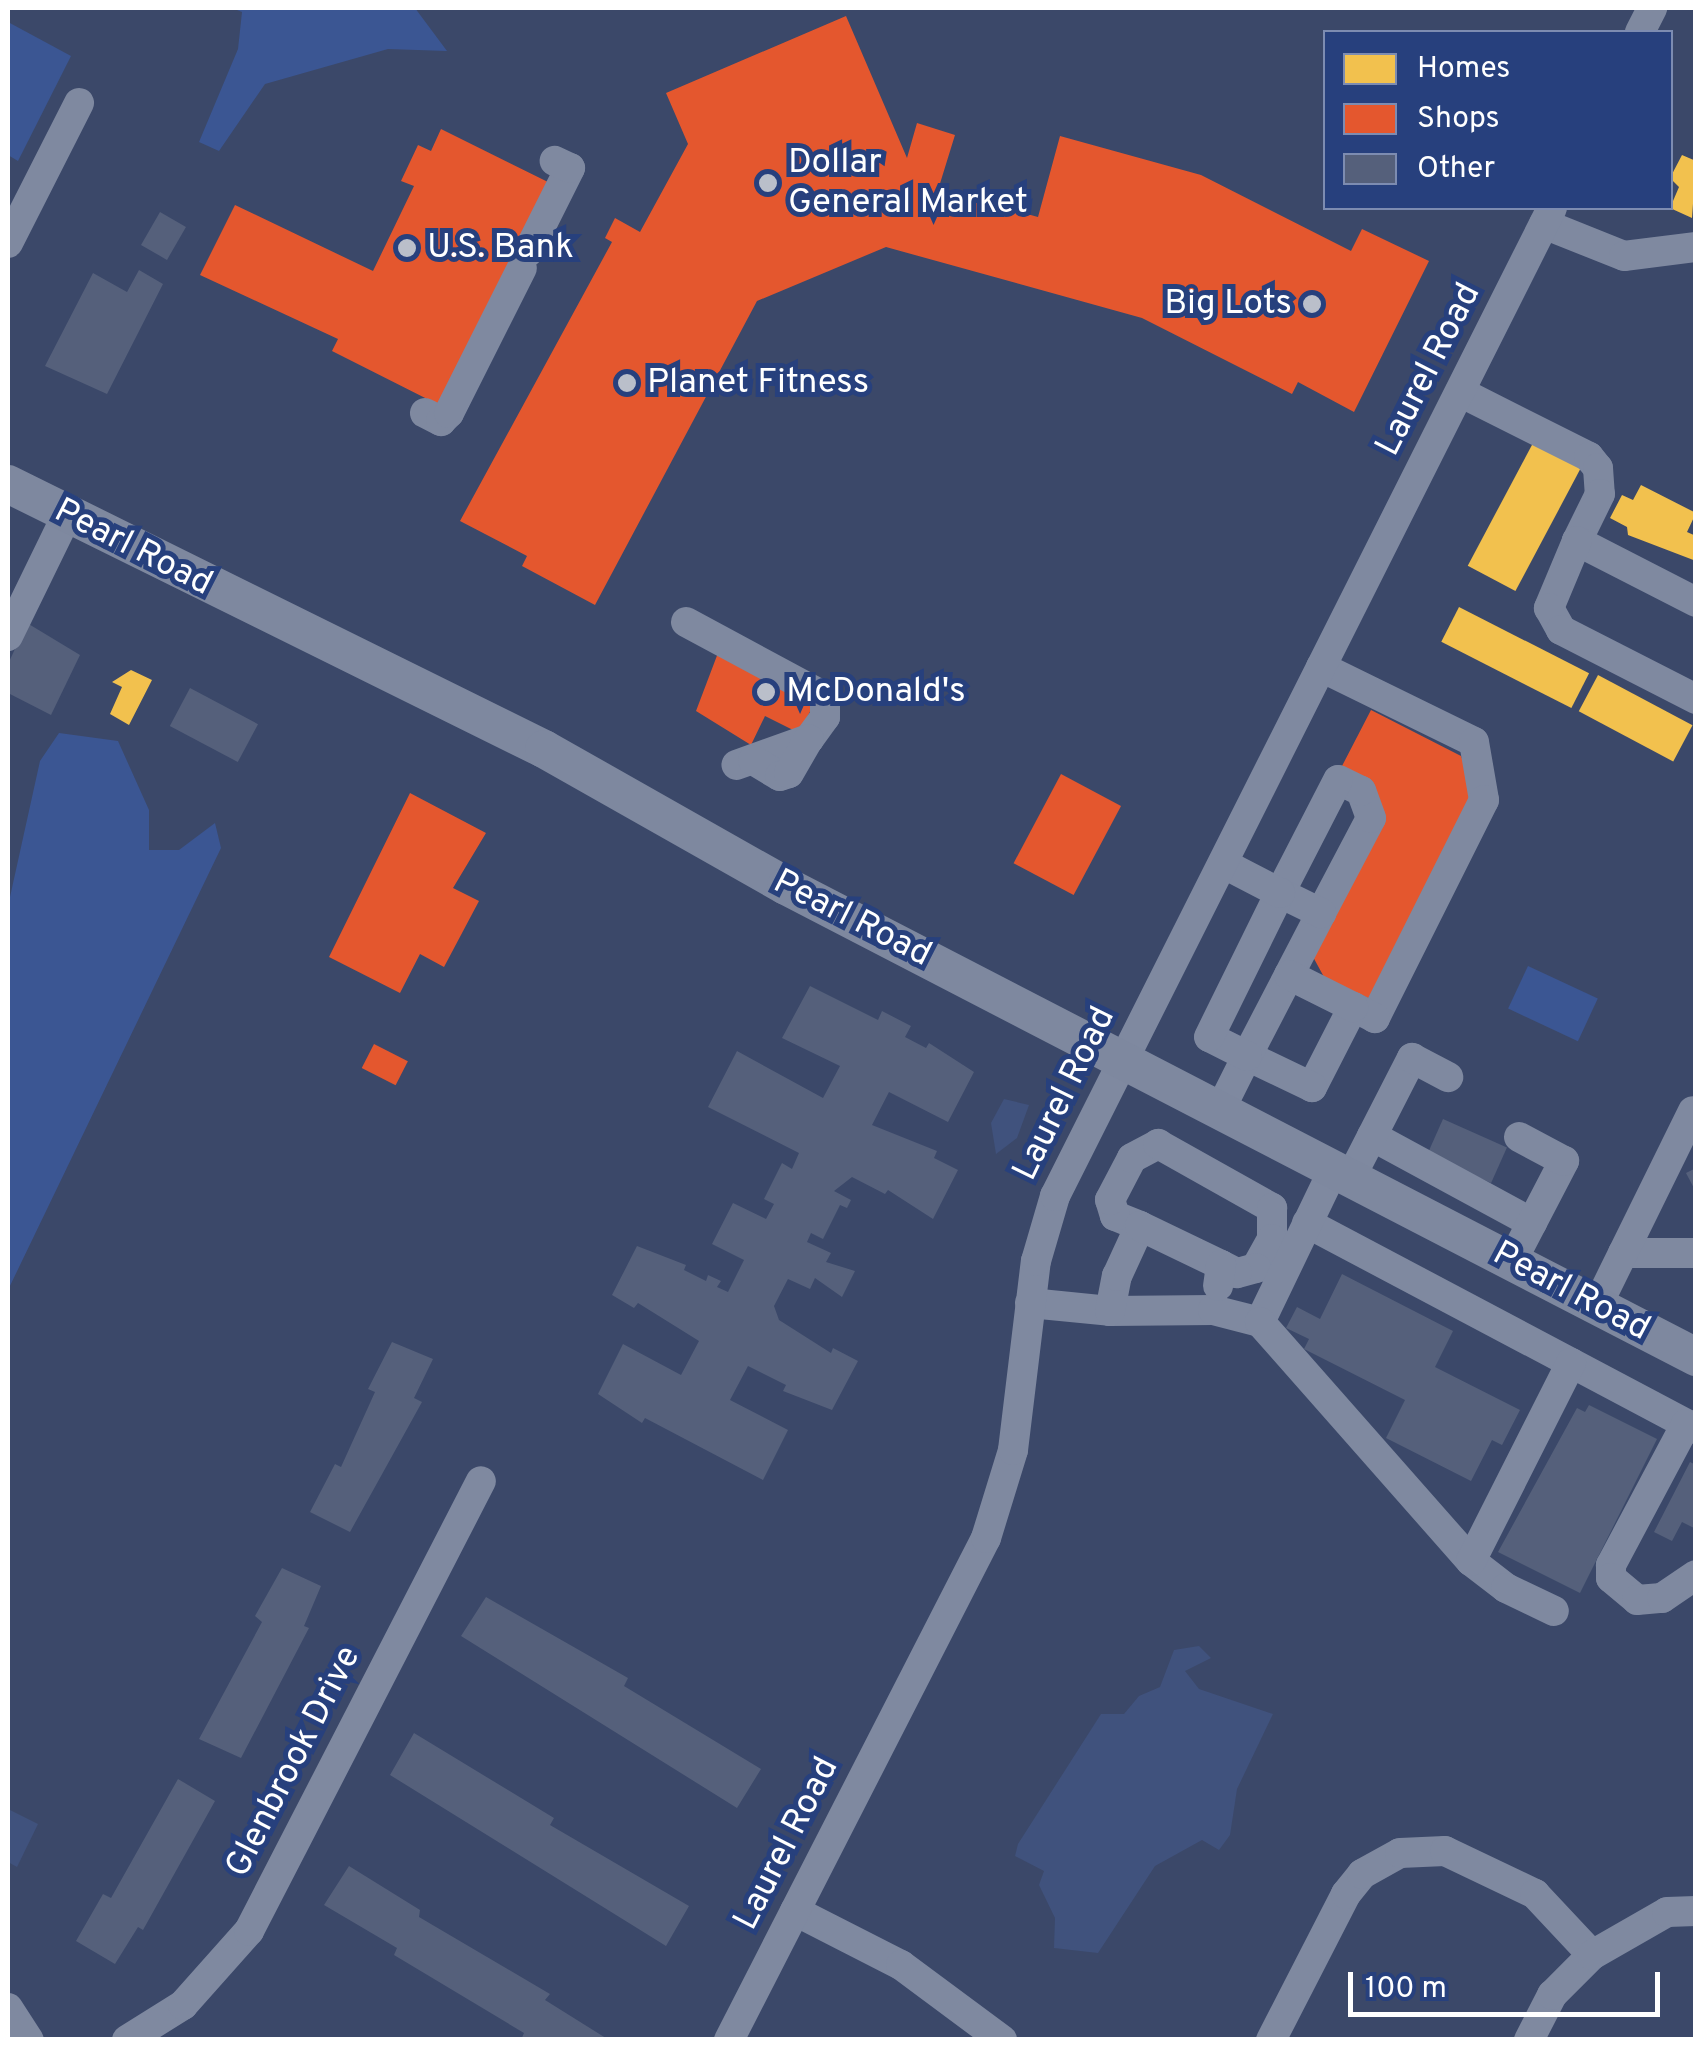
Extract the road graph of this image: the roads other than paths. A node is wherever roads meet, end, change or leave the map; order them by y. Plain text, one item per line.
1 (79, 103) dead end
2 (555, 161) dead end
3 (1548, 216) edge
4 (8, 244) edge
5 (1696, 248) edge
6 (1460, 392) junction
7 (425, 413) dead end
8 (11, 494) edge
9 (67, 515) junction
10 (1576, 541) junction
11 (1696, 602) edge
12 (686, 622) dead end
13 (8, 636) edge
14 (1321, 666) junction
15 (1696, 699) edge
16 (744, 763) dead end
17 (1224, 864) junction
18 (1280, 892) junction
19 (1322, 913) junction
20 (1289, 975) junction
21 (1353, 1007) junction
22 (1247, 1056) junction
23 (1123, 1058) junction
24 (1448, 1077) dead end
25 (1221, 1108) junction
26 (1693, 1112) edge
27 (1372, 1136) junction
28 (1519, 1137) dead end
29 (1343, 1172) junction
30 (1307, 1223) junction
31 (1532, 1223) junction
32 (1140, 1226) junction
33 (1696, 1252) edge
34 (1623, 1253) junction
35 (1512, 1261) junction
36 (1222, 1266) junction
37 (1030, 1303) junction
38 (1597, 1306) junction
39 (1213, 1310) junction
40 (1110, 1311) junction
41 (1260, 1322) junction
42 (1696, 1356) edge
43 (1572, 1363) junction
44 (1690, 1426) edge
45 (481, 1480) dead end
46 (1471, 1561) junction
47 (1696, 1575) edge
48 (1554, 1612) dead end
49 (795, 1911) junction
50 (1696, 1911) edge
51 (1592, 1955) junction
52 (8, 2008) edge
53 (986, 2034) edge
54 (29, 2040) edge
55 (127, 2040) edge
56 (728, 2040) edge
57 (1271, 2040) edge
58 (1528, 2040) edge

1 - 4 street
2 - 7 street
3 - 5 street
3 - 6 street, Laurel Road
6 - 10 street
6 - 14 street, Laurel Road
8 - 9 main road, Pearl Road
9 - 13 street
9 - 23 main road, Pearl Road
10 - 11 street
10 - 15 street
12 - 16 street
14 - 17 street, Laurel Road
14 - 21 street
17 - 18 street
17 - 23 street, Laurel Road
18 - 19 street
18 - 19 street
18 - 22 street
19 - 20 street
20 - 21 street
20 - 22 street
21 - 22 street
22 - 25 street
23 - 25 main road, Pearl Road
23 - 37 street, Laurel Road
24 - 27 street
25 - 29 main road, Pearl Road
26 - 34 street
27 - 29 street
27 - 31 street
28 - 31 street
29 - 30 street
29 - 35 main road, Pearl Road
30 - 41 street
30 - 43 street
31 - 35 street
32 - 36 street
32 - 36 street
32 - 40 street
33 - 34 street
34 - 38 street
35 - 38 main road, Pearl Road
36 - 39 street
37 - 40 street
37 - 49 street, Laurel Road
38 - 42 main road, Pearl Road
39 - 40 street
39 - 41 street
41 - 46 street
43 - 44 street
43 - 46 street
44 - 47 street
45 - 55 street, Glenbrook Drive
46 - 48 street
49 - 53 street
49 - 56 street, Laurel Road
50 - 51 street
51 - 57 street
51 - 58 street
52 - 54 street

